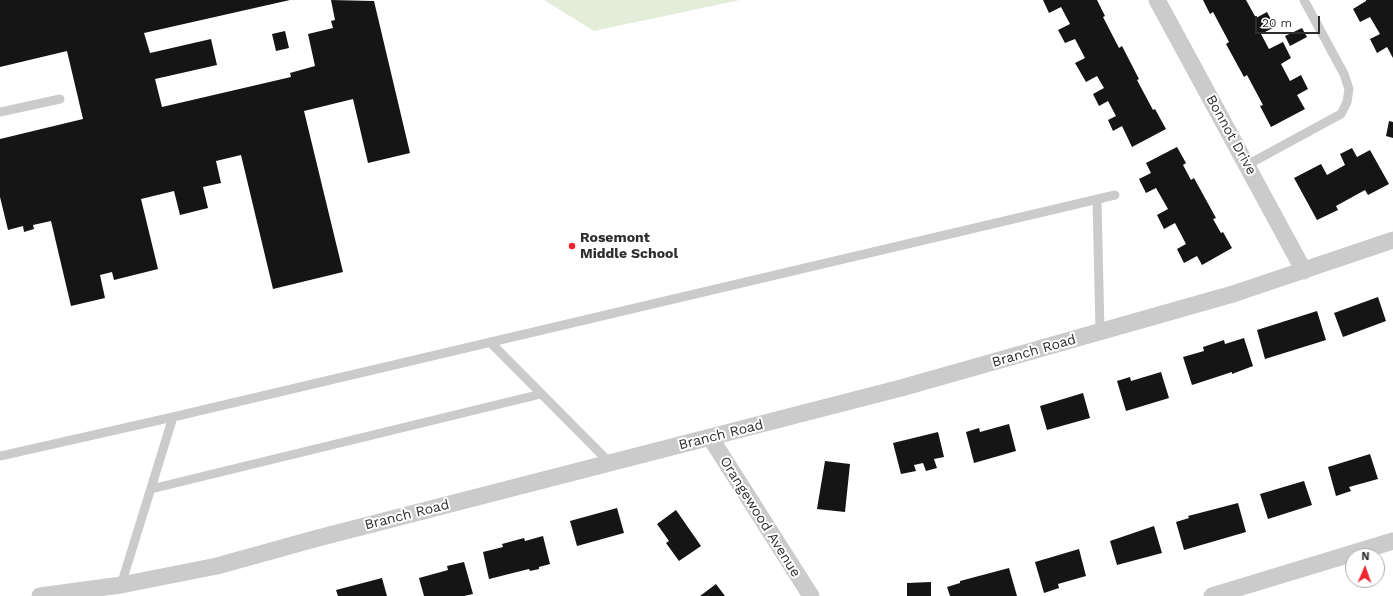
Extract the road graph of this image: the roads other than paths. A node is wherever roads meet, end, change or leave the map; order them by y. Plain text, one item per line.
1 (1157, 0) edge
2 (1304, 0) edge
3 (60, 99) dead end
4 (0, 112) edge
5 (1247, 165) junction
6 (1114, 195) dead end
7 (1097, 199) junction
8 (1393, 240) edge
9 (1304, 271) junction
10 (1100, 332) junction
11 (490, 342) junction
12 (541, 394) junction
13 (173, 417) junction
14 (710, 437) junction
15 (0, 456) edge
16 (610, 463) junction
17 (151, 488) junction
18 (1393, 541) edge
19 (121, 585) junction
20 (40, 596) edge
21 (811, 596) edge
22 (1212, 596) edge

1 - 5 street, Bonnot Drive
2 - 5 lane
3 - 4 lane
5 - 9 street, Bonnot Drive
6 - 7 lane
7 - 10 lane
7 - 11 lane
8 - 9 street, Branch Road
9 - 10 street, Branch Road
10 - 14 street, Branch Road
11 - 12 lane
11 - 13 lane
12 - 16 lane
12 - 17 lane
13 - 15 lane
13 - 17 lane
14 - 16 street, Branch Road
14 - 21 street, Orangewood Avenue
16 - 19 street, Branch Road
17 - 19 lane
18 - 22 street
19 - 20 street, Branch Road

